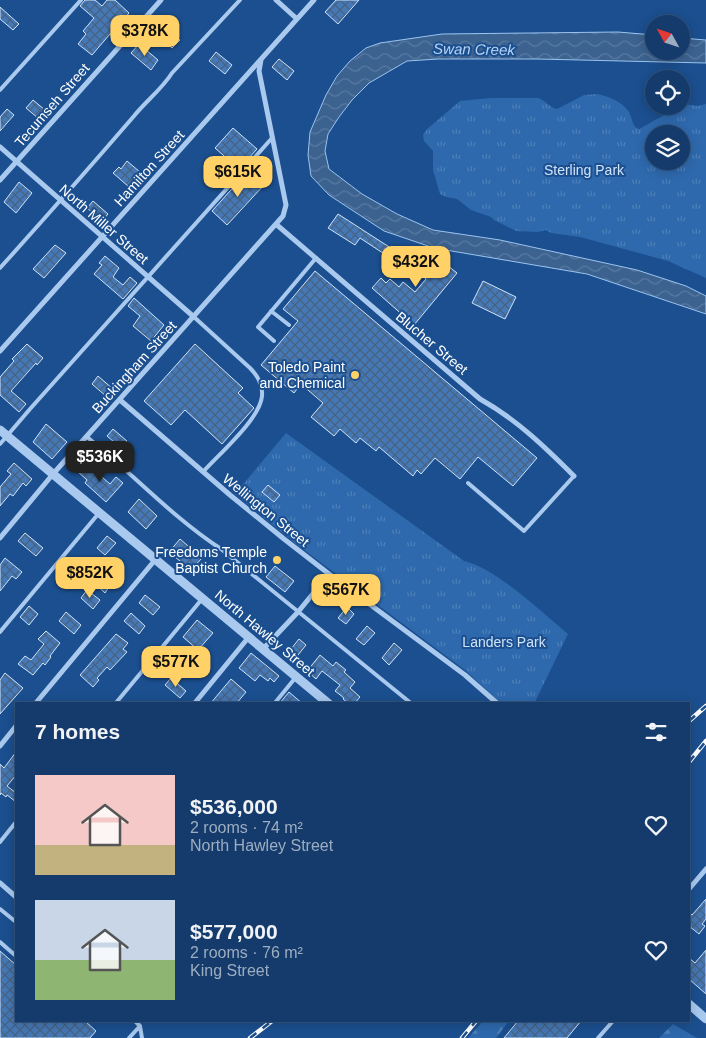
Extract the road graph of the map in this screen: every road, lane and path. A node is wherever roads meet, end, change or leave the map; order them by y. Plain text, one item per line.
1 (81, 0) edge
2 (160, 0) edge
3 (240, 0) edge
4 (276, 0) edge
5 (314, 0) edge
6 (297, 19) junction
7 (261, 60) junction
8 (0, 90) edge
9 (272, 138) junction
10 (0, 147) edge
11 (17, 162) junction
12 (0, 180) edge
13 (60, 200) junction
14 (277, 225) junction
15 (102, 237) junction
16 (316, 258) junction
17 (0, 268) edge
18 (148, 277) junction
19 (271, 311) junction
20 (194, 317) junction
21 (289, 325) dead end
22 (274, 341) dead end
23 (0, 351) edge
24 (120, 400) junction
25 (3, 433) edge
26 (87, 437) junction
27 (0, 444) edge
28 (202, 472) junction
29 (53, 474) junction
30 (574, 476) joint
31 (468, 483) dead end
32 (99, 513) junction
33 (0, 538) edge
34 (155, 560) junction
35 (328, 574) junction
36 (202, 599) junction
37 (298, 612) junction
38 (0, 632) edge
39 (248, 638) junction
40 (263, 649) junction
41 (296, 676) junction
42 (37, 702) edge
43 (117, 702) edge
44 (196, 702) edge
45 (276, 702) edge
46 (327, 702) edge
47 (410, 702) edge
48 (496, 702) edge
49 (15, 727) edge
50 (0, 746) edge
51 (15, 823) edge
52 (0, 842) edge
53 (706, 869) edge
54 (0, 884) edge
55 (690, 889) edge
56 (15, 896) edge
57 (0, 909) edge
58 (15, 921) edge
59 (0, 942) edge
60 (15, 955) edge
61 (690, 1005) edge
62 (706, 1019) edge
63 (136, 1022) edge
64 (612, 1022) edge
65 (140, 1026) junction
66 (129, 1038) edge
67 (142, 1038) edge
68 (598, 1038) edge

1 - 8 lane
2 - 11 street, Tecumseh Street
3 - 13 lane
4 - 6 street
5 - 6 street, Hamilton Street
6 - 7 street, Hamilton Street
7 - 9 street
7 - 15 street, Hamilton Street
9 - 14 street, Buckingham Street
9 - 18 lane
10 - 11 street, North Miller Street
11 - 12 street, Tecumseh Street
11 - 13 street, North Miller Street
13 - 15 street, North Miller Street
13 - 17 lane
14 - 16 street, Blucher Street
14 - 20 street, Buckingham Street
15 - 18 street, North Miller Street
15 - 23 street, Hamilton Street
16 - 19 lane
16 - 30 street, Blucher Street
18 - 20 street, North Miller Street
18 - 25 lane
19 - 21 lane
19 - 22 lane
20 - 24 street, Buckingham Street
20 - 28 lane
24 - 26 street, Buckingham Street
24 - 28 street, Wellington Street
25 - 27 lane
25 - 29 street, North Hawley Street
26 - 29 street, Buckingham Street
26 - 37 lane
28 - 35 street, Wellington Street
29 - 32 street, North Hawley Street
29 - 33 street, Buckingham Street
30 - 31 lane
32 - 34 street, North Hawley Street
32 - 38 lane
34 - 36 street, North Hawley Street
34 - 42 street
35 - 37 street
35 - 48 street, Wellington Street
36 - 39 street, North Hawley Street
36 - 43 lane
37 - 40 street
37 - 47 lane
39 - 40 street, North Hawley Street
39 - 44 street
40 - 41 street, North Hawley Street
41 - 45 lane
41 - 46 street, North Hawley Street
49 - 50 street
51 - 52 lane
53 - 55 street
54 - 56 street
57 - 58 lane
59 - 60 lane
61 - 62 street
63 - 65 lane
64 - 68 lane
65 - 66 lane
65 - 67 lane

